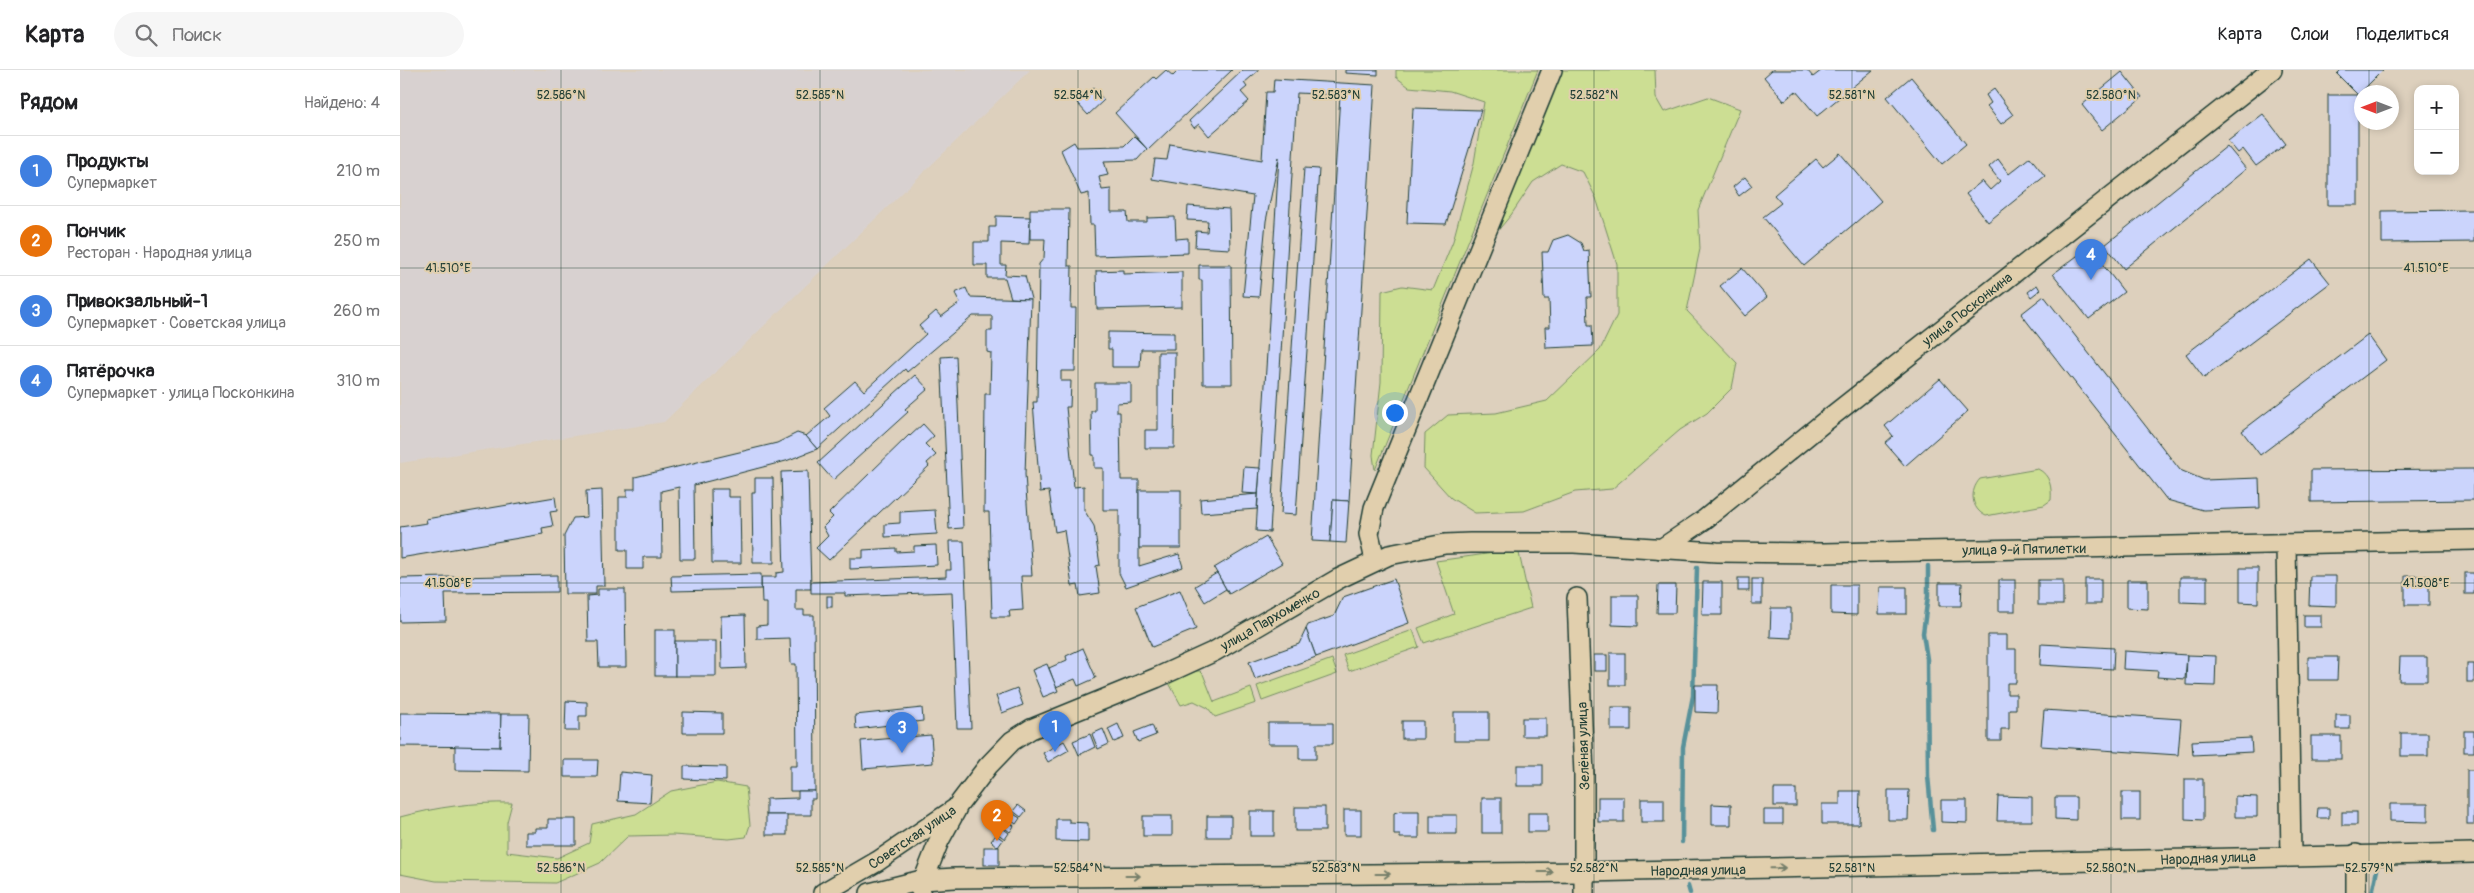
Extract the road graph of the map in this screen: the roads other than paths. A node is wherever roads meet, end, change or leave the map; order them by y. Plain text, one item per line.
1 (1552, 70) edge
2 (2272, 70) edge
3 (2474, 540) edge
4 (1574, 543) joint
5 (2286, 544) junction
6 (1661, 549) junction
7 (1376, 560) junction
8 (1577, 598) dead end
9 (988, 766) joint
10 (956, 808) junction
11 (2474, 853) edge
12 (2356, 854) junction
13 (2291, 856) junction
14 (1584, 872) junction
15 (921, 887) edge
16 (823, 893) edge
17 (870, 893) edge
18 (1584, 893) edge
19 (2356, 893) edge

1 - 7 street
2 - 6 street, улица Посконкина
3 - 5 street, улица 9-й Пятилетки
4 - 6 street, улица 9-й Пятилетки
4 - 7 street, улица Пархоменко
5 - 6 street, улица 9-й Пятилетки
5 - 13 street
7 - 9 street, улица Пархоменко
8 - 14 street, Зелёная улица
9 - 10 street, Советская улица
10 - 15 street
10 - 16 street, Советская улица
11 - 12 street, Народная улица
12 - 13 street, Народная улица
12 - 19 street
14 -> 13 street, Народная улица
15 -> 14 street, Народная улица
14 - 18 street, Зелёная улица
15 - 17 street, Народная улица

